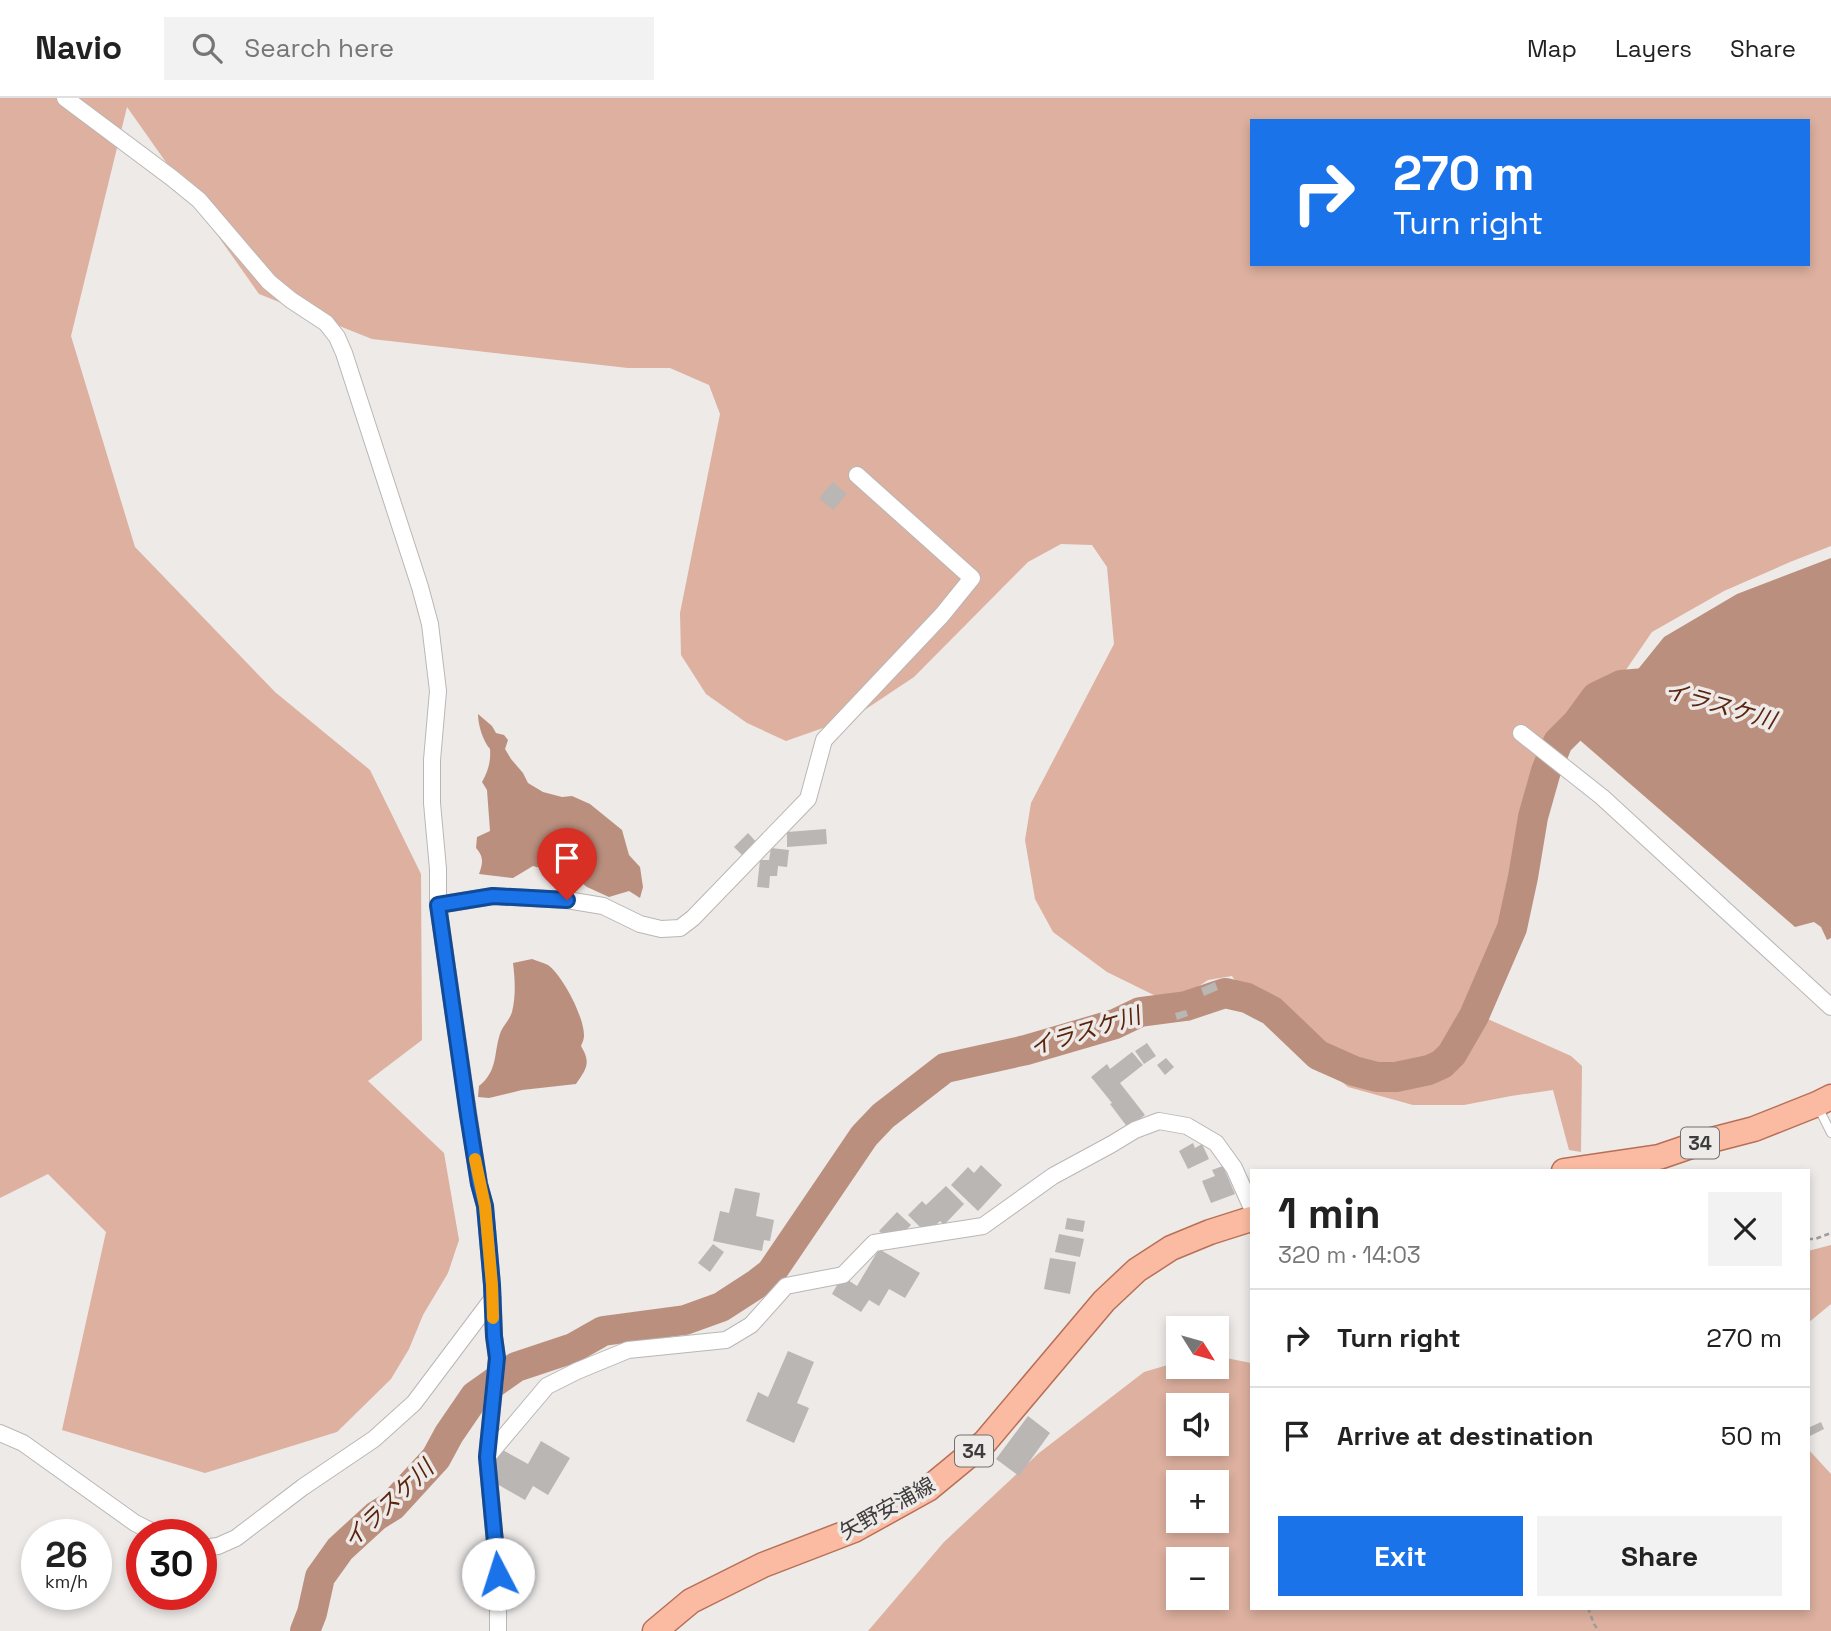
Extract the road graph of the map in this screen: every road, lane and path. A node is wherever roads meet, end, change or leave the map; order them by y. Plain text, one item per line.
1 (65, 98) edge
2 (857, 475) dead end
3 (1521, 733) dead end
4 (438, 905) junction
5 (1831, 1007) edge
6 (1824, 1100) edge
7 (1831, 1133) edge
8 (1577, 1169) edge
9 (1250, 1204) edge
10 (1250, 1219) edge
11 (1831, 1233) edge
12 (1810, 1239) edge
13 (493, 1298) junction
14 (0, 1433) edge
15 (487, 1457) junction
16 (129, 1519) edge
17 (217, 1546) edge
18 (1589, 1610) edge
19 (498, 1631) edge
20 (655, 1631) edge
21 (1599, 1631) edge

1 - 4 street
2 - 4 street
3 - 5 street
4 - 13 street
6 - 7 lane
6 - 8 main road, 34
9 - 15 street
10 - 20 main road, 矢野安浦線 / 34
11 - 12 path
13 - 15 street
13 - 17 street
14 - 16 street
15 - 19 street
18 - 21 path

